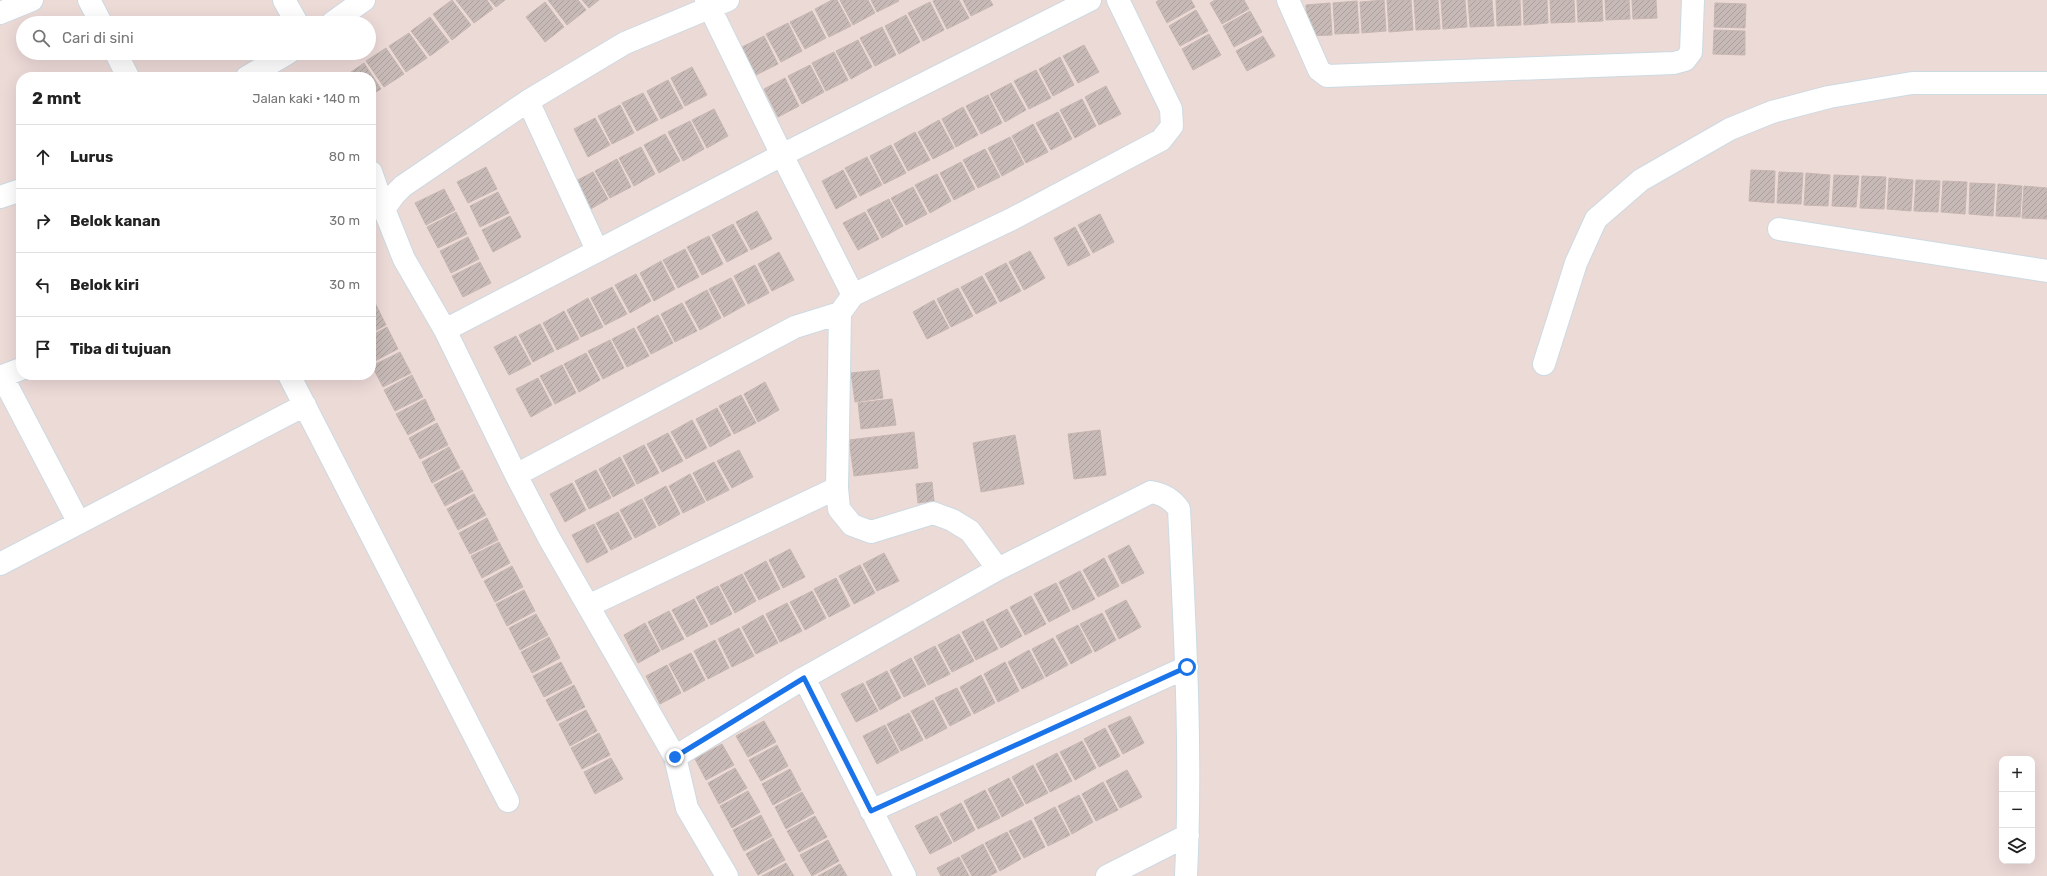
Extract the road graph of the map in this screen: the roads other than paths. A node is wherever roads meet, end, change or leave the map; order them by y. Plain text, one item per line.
1 (32, 0) edge
2 (89, 0) edge
3 (284, 0) edge
4 (364, 0) edge
5 (1090, 0) edge
6 (1118, 0) edge
7 (1288, 0) edge
8 (1694, 0) edge
9 (715, 3) edge
10 (0, 13) edge
11 (97, 16) edge
12 (292, 16) edge
13 (342, 16) edge
14 (120, 60) edge
15 (276, 60) edge
16 (126, 72) edge
17 (256, 72) edge
18 (2047, 83) edge
19 (528, 100) junction
20 (782, 155) junction
21 (376, 186) edge
22 (16, 192) edge
23 (0, 197) edge
24 (384, 209) junction
25 (1779, 229) dead end
26 (597, 250) junction
27 (2047, 271) edge
28 (853, 295) junction
29 (840, 313) junction
30 (445, 330) junction
31 (1544, 364) dead end
32 (8, 374) edge
33 (292, 380) edge
34 (305, 405) junction
35 (516, 475) junction
36 (837, 488) junction
37 (79, 523) junction
38 (0, 564) edge
39 (998, 569) junction
40 (588, 606) junction
41 (1187, 667) junction
42 (804, 678) junction
43 (675, 757) junction
44 (508, 801) dead end
45 (871, 811) junction
46 (1188, 835) junction
47 (727, 876) edge
48 (905, 876) edge
49 (1107, 876) edge
50 (1186, 876) edge

1 - 10 street
2 - 11 street
3 - 12 street
4 - 13 street
5 - 20 street
6 - 28 street
7 - 8 street
9 - 19 street
9 - 20 street
14 - 16 street
15 - 17 street
18 - 31 street
19 - 24 street
19 - 26 street
20 - 26 street
20 - 28 street
21 - 24 street
22 - 23 street
24 - 30 street
25 - 27 street
26 - 30 street
28 - 29 street
29 - 35 street
29 - 36 street
30 - 35 street
32 - 37 street
33 - 34 street
34 - 37 street
34 - 44 street
35 - 40 street
36 - 39 street
36 - 40 street
37 - 38 street
39 - 41 street
39 - 42 street
40 - 43 street
41 - 45 street
41 - 46 street
42 - 43 street
42 - 45 street
43 - 47 street
45 - 48 street
46 - 49 street
46 - 50 street

